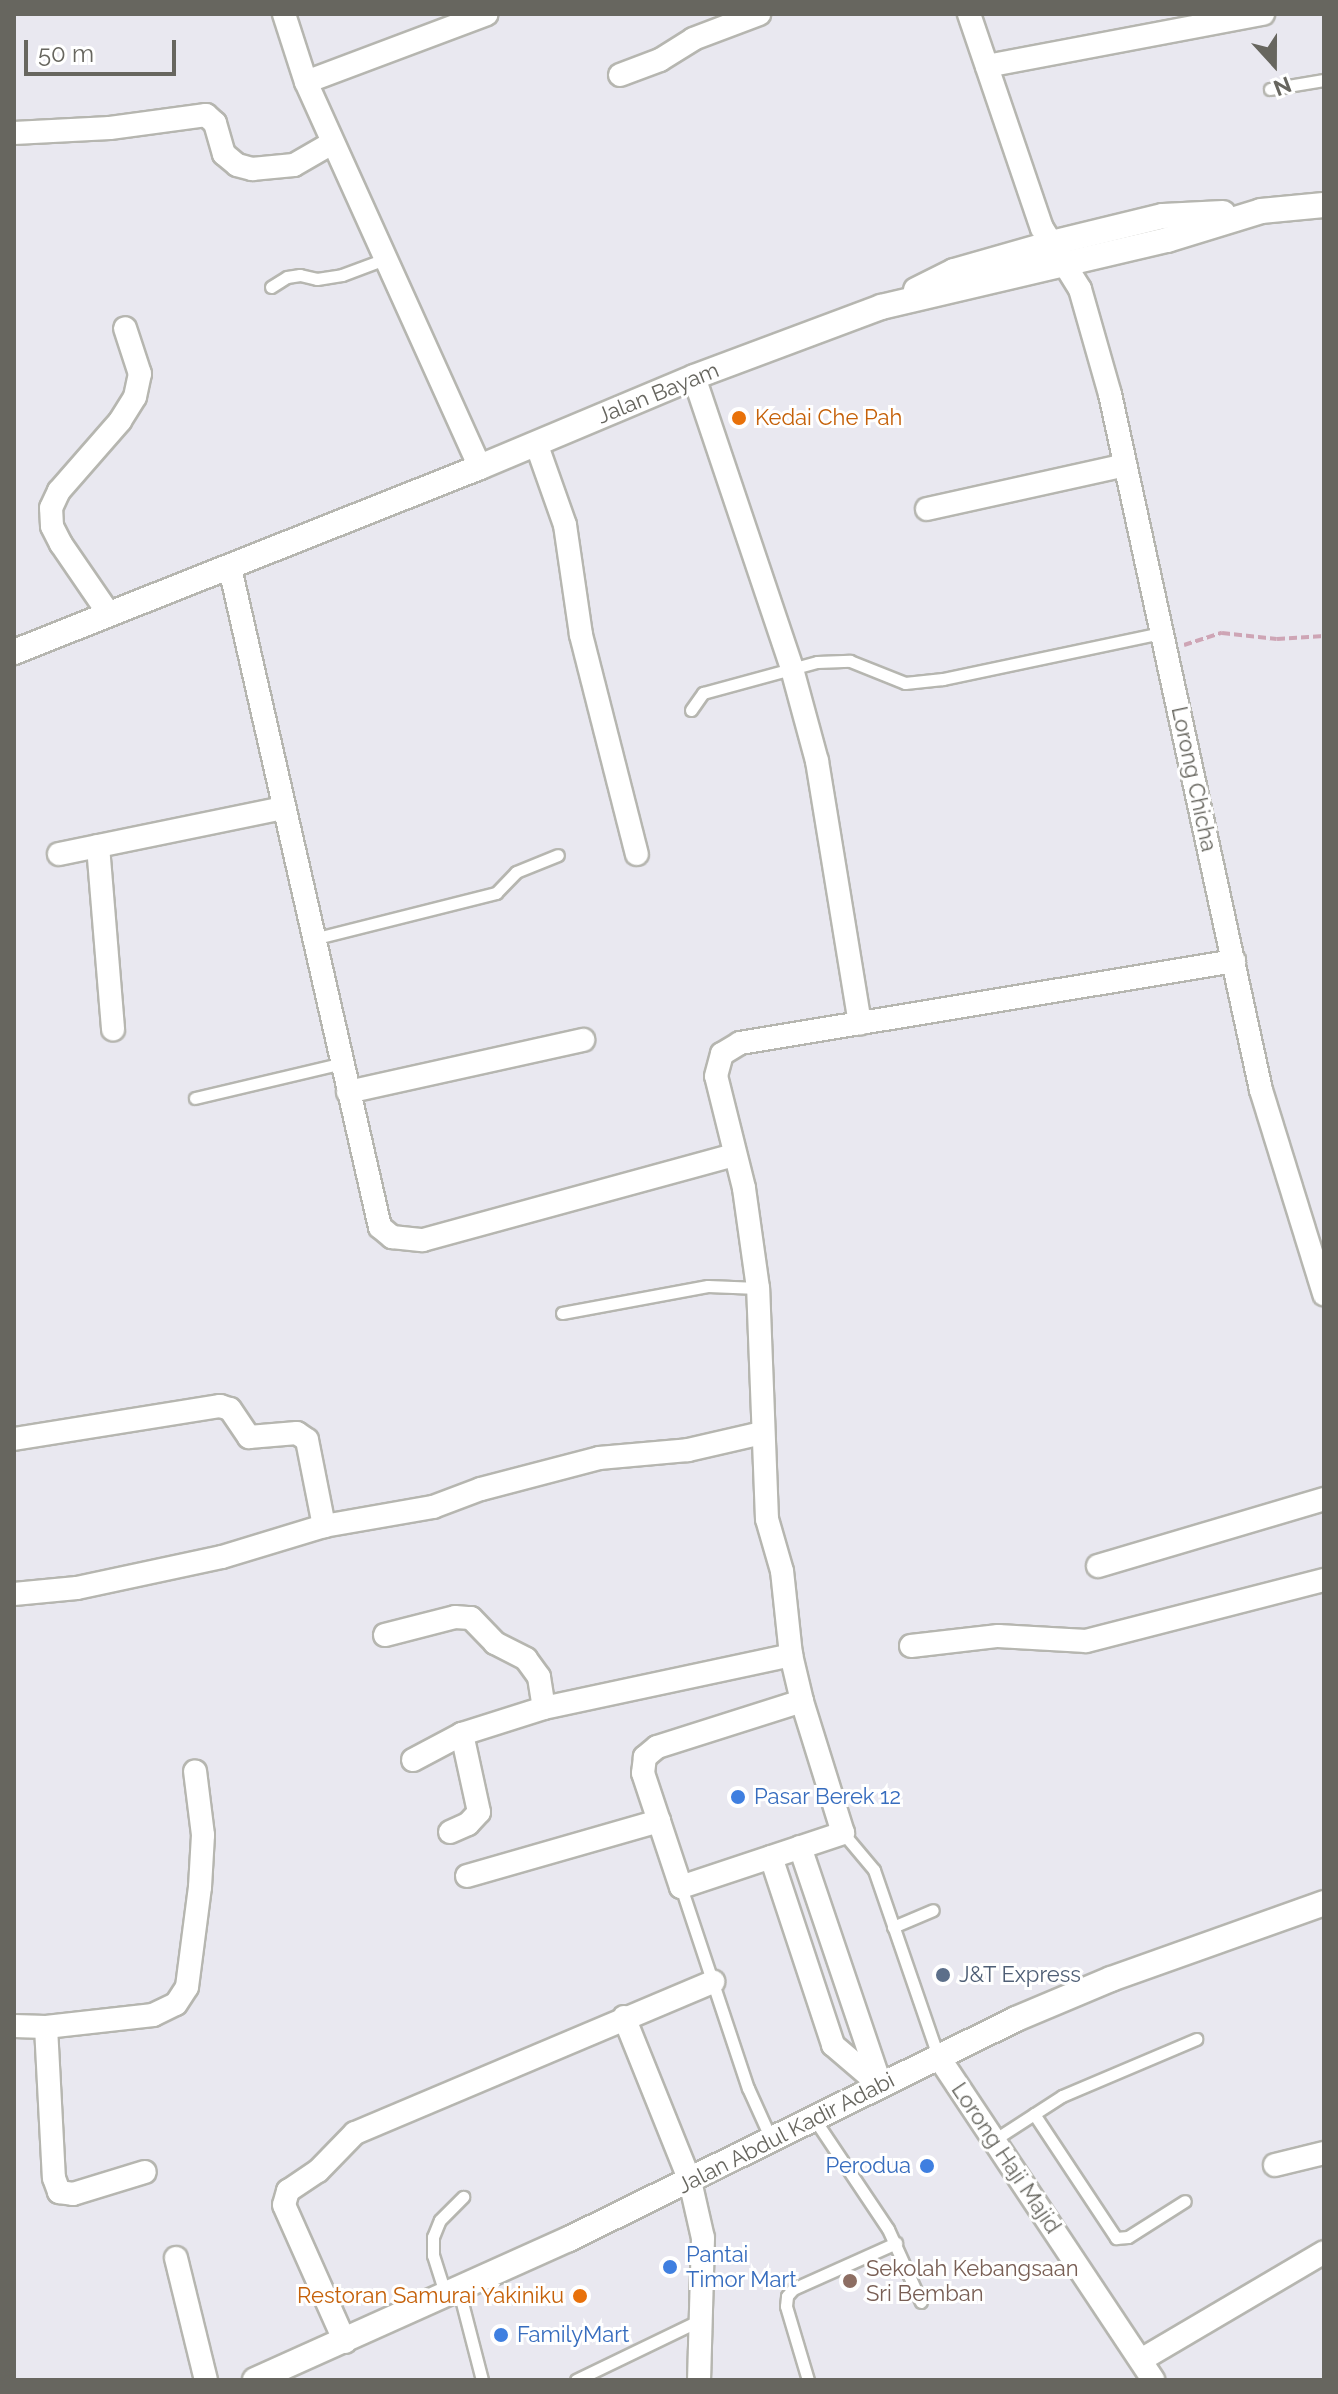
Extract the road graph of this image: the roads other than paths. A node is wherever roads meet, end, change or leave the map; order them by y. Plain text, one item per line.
1 (284, 14) edge
2 (487, 14) edge
3 (759, 14) edge
4 (969, 14) edge
5 (1263, 14) edge
6 (987, 66) junction
7 (620, 75) dead end
8 (1324, 80) edge
9 (306, 82) junction
10 (1270, 89) dead end
11 (14, 133) edge
12 (332, 143) junction
13 (1324, 205) edge
14 (1261, 211) junction
15 (1052, 243) junction
16 (385, 259) junction
17 (1067, 265) junction
18 (271, 287) dead end
19 (881, 307) junction
20 (125, 328) dead end
21 (694, 377) junction
22 (536, 443) junction
23 (1125, 465) junction
24 (480, 467) junction
25 (927, 509) dead end
26 (230, 568) junction
27 (109, 614) junction
28 (1164, 642) junction
29 (14, 652) edge
30 (792, 669) junction
31 (691, 710) dead end
32 (283, 808) junction
33 (98, 846) junction
34 (59, 854) dead end
35 (637, 854) dead end
36 (558, 855) dead end
37 (317, 938) junction
38 (1234, 961) junction
39 (860, 1024) junction
40 (113, 1029) dead end
41 (583, 1040) dead end
42 (343, 1063) junction
43 (348, 1092) junction
44 (195, 1098) dead end
45 (733, 1155) junction
46 (758, 1288) junction
47 (1324, 1294) edge
48 (562, 1313) dead end
49 (762, 1433) junction
50 (14, 1439) edge
51 (1324, 1499) edge
52 (324, 1526) junction
53 (1098, 1566) dead end
54 (1324, 1580) edge
55 (14, 1594) edge
56 (385, 1635) dead end
57 (911, 1646) dead end
58 (791, 1655) junction
59 (802, 1701) junction
60 (544, 1708) junction
61 (462, 1734) junction
62 (413, 1760) dead end
63 (195, 1771) dead end
64 (659, 1821) junction
65 (450, 1832) dead end
66 (843, 1833) junction
67 (800, 1847) junction
68 (771, 1857) junction
69 (467, 1876) dead end
70 (681, 1887) junction
71 (1324, 1903) edge
72 (933, 1910) dead end
73 (893, 1927) junction
74 (713, 1982) junction
75 (624, 2017) junction
76 (14, 2026) edge
77 (46, 2027) junction
78 (1196, 2039) dead end
79 (938, 2056) junction
80 (881, 2086) junction
81 (1034, 2114) junction
82 (815, 2120) junction
83 (994, 2140) junction
84 (773, 2141) junction
85 (1324, 2153) edge
86 (1275, 2165) dead end
87 (145, 2172) dead end
88 (690, 2181) junction
89 (463, 2197) dead end
90 (1185, 2201) dead end
91 (896, 2243) junction
92 (1324, 2252) edge
93 (176, 2258) dead end
94 (453, 2294) junction
95 (921, 2302) dead end
96 (701, 2320) junction
97 (345, 2342) junction
98 (1141, 2360) junction
99 (206, 2380) edge
100 (255, 2380) edge
101 (482, 2380) edge
102 (576, 2380) edge
103 (699, 2380) edge
104 (808, 2380) edge
105 (1153, 2380) edge

1 - 9 street
2 - 9 street
3 - 7 street
4 - 6 street, Lorong Chicha
5 - 6 street
6 - 15 street, Lorong Chicha
8 - 10 lane
9 - 12 street
11 - 12 street
12 - 16 street
13 - 14 main road, Jalan Bayam
14 - 15 main road
14 - 17 main road, Jalan Bayam
15 - 17 street, Lorong Chicha
15 - 19 main road
16 - 18 lane
16 - 24 street
17 - 19 main road, Jalan Bayam
17 - 23 street, Lorong Chicha
19 - 21 main road, Jalan Bayam
20 - 27 street
21 - 22 main road, Jalan Bayam
21 - 30 street
22 - 24 main road, Jalan Bayam
22 - 35 street
23 - 25 street
23 - 28 street, Lorong Chicha
24 - 26 main road, Jalan Bayam
26 - 27 main road, Jalan Bayam
26 - 32 street
27 - 29 main road, Jalan Bayam
28 - 30 lane
28 - 38 street, Lorong Chicha
30 - 31 lane
30 - 39 street
32 - 33 street
32 - 37 street
33 - 34 street
33 - 40 street
36 - 37 lane
37 - 42 street
38 - 39 street
38 - 47 street, Lorong Chicha
39 - 45 street
41 - 43 street
42 - 43 street
42 - 44 lane
43 - 45 street
45 - 46 street
46 - 48 lane
46 - 49 street
49 - 52 street
49 - 58 street
50 - 52 street
51 - 53 street
52 - 55 street
54 - 57 street
56 - 60 street
58 - 59 street
58 - 60 street
59 - 64 street
59 - 66 street
60 - 61 street
61 - 62 street
61 - 65 street
63 - 77 street
64 - 69 street
64 - 70 street
66 - 67 street
66 - 73 lane
67 - 68 street
67 - 80 street
68 - 70 street
68 - 80 street
70 - 74 lane
71 - 79 main road, Jalan Abdul Kadir Adabi
72 - 73 lane
73 - 79 lane
74 - 75 street
74 - 84 lane
75 - 88 street
75 - 97 street
76 - 77 street
77 - 87 street
78 - 81 lane
79 - 80 main road, Jalan Abdul Kadir Adabi
79 - 83 street, Lorong Haji Majid
80 - 82 main road, Jalan Abdul Kadir Adabi
81 - 83 lane
81 - 90 lane
82 - 84 main road, Jalan Abdul Kadir Adabi
82 - 91 lane
83 - 98 street, Lorong Haji Majid
84 - 88 main road, Jalan Abdul Kadir Adabi
85 - 86 street
88 - 94 main road, Jalan Abdul Kadir Adabi
88 - 96 street
89 - 94 lane
91 - 95 lane
91 - 104 lane
92 - 98 street
93 - 99 street
94 - 97 main road, Jalan Abdul Kadir Adabi
94 - 101 lane
96 - 102 lane
96 - 103 street
97 - 100 main road, Jalan Abdul Kadir Adabi
98 - 105 street, Lorong Haji Majid

